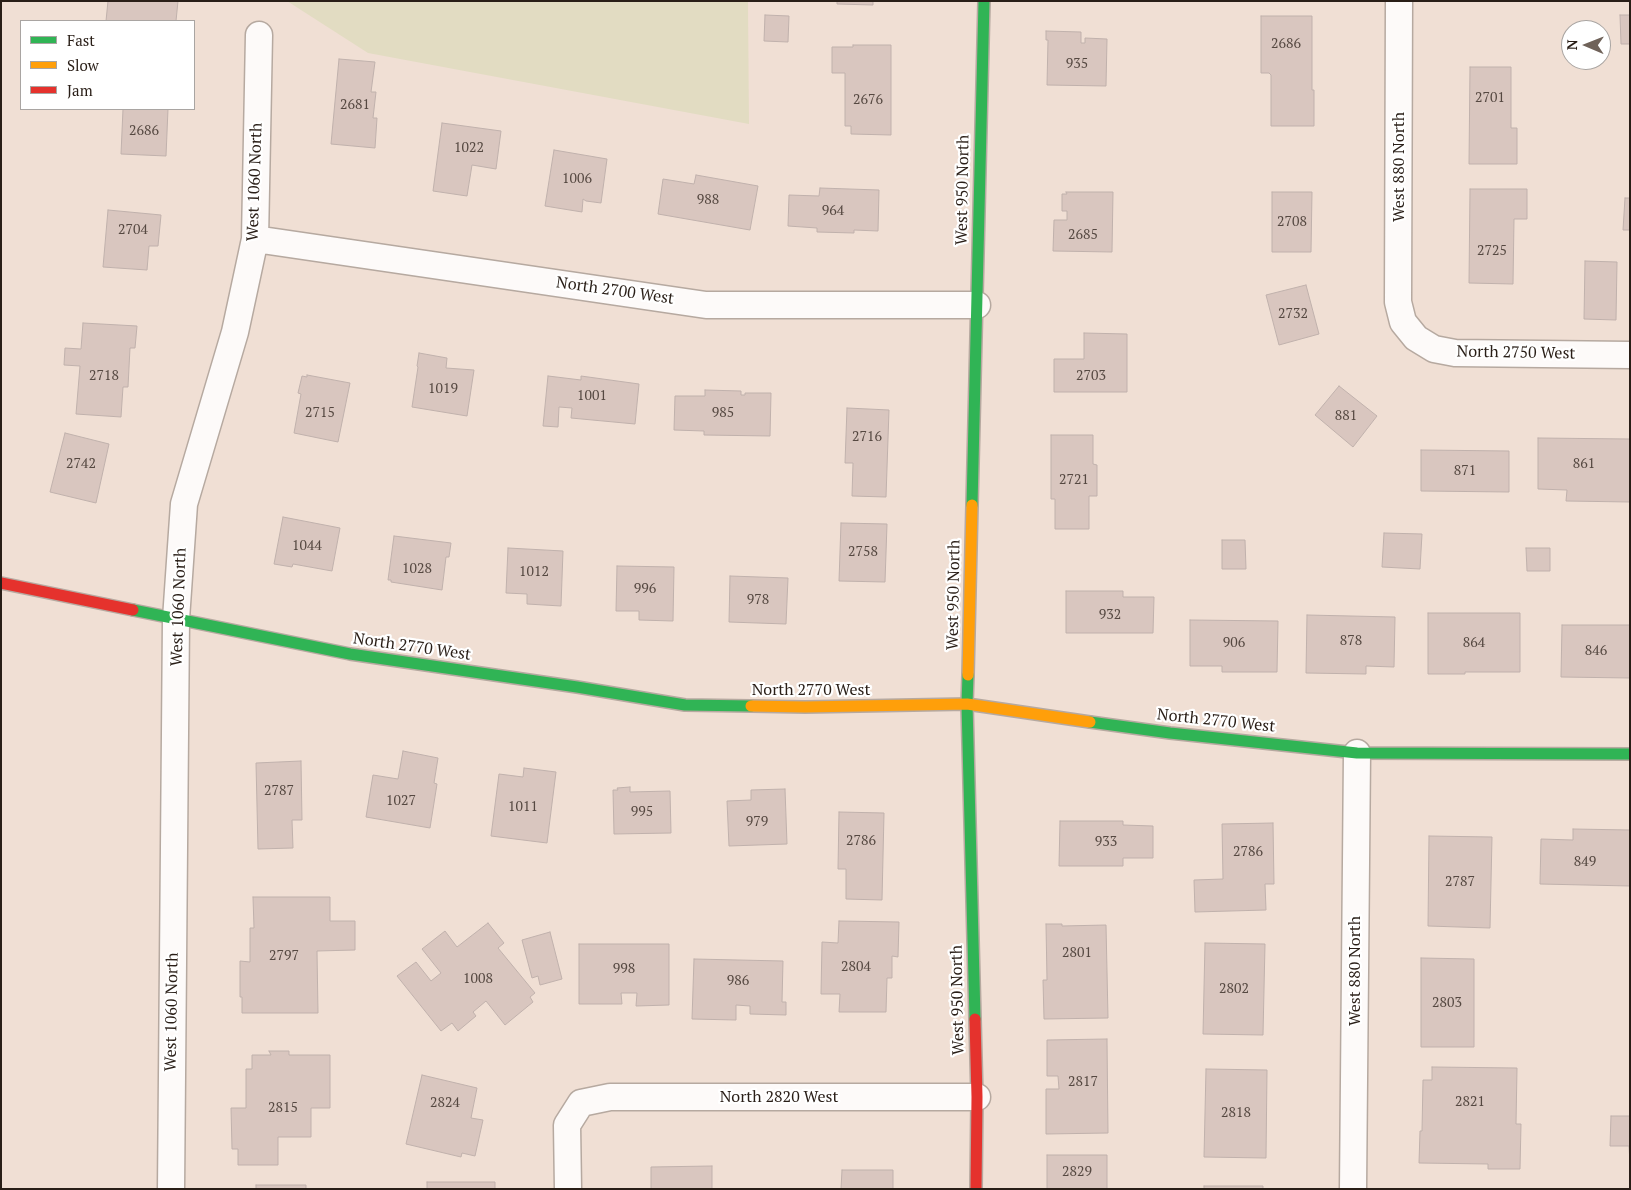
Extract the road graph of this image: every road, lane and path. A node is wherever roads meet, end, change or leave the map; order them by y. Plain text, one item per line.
1 (984, 1) edge
2 (1400, 1) edge
3 (259, 35) dead end
4 (255, 239) junction
5 (977, 305) junction
6 (1409, 330) joint
7 (1630, 355) edge
8 (1, 583) edge
9 (176, 619) junction
10 (967, 704) junction
11 (1357, 753) junction
12 (1630, 754) edge
13 (977, 1097) junction
14 (170, 1189) edge
15 (568, 1189) edge
16 (976, 1189) edge
17 (1353, 1189) edge

1 - 5 street, West 950 North
2 - 6 street, West 880 North
3 - 4 street, West 1060 North
4 - 5 street, North 2700 West
4 - 9 street, West 1060 North
5 - 10 street, West 950 North
6 - 7 street, North 2750 West
8 - 9 street, North 2770 West
9 - 10 street, North 2770 West
9 - 14 street, West 1060 North
10 - 11 street, North 2770 West
10 - 13 street, West 950 North
11 - 12 street, North 2770 West
11 - 17 street, West 880 North
13 - 15 street, North 2820 West
13 - 16 street, West 950 North

